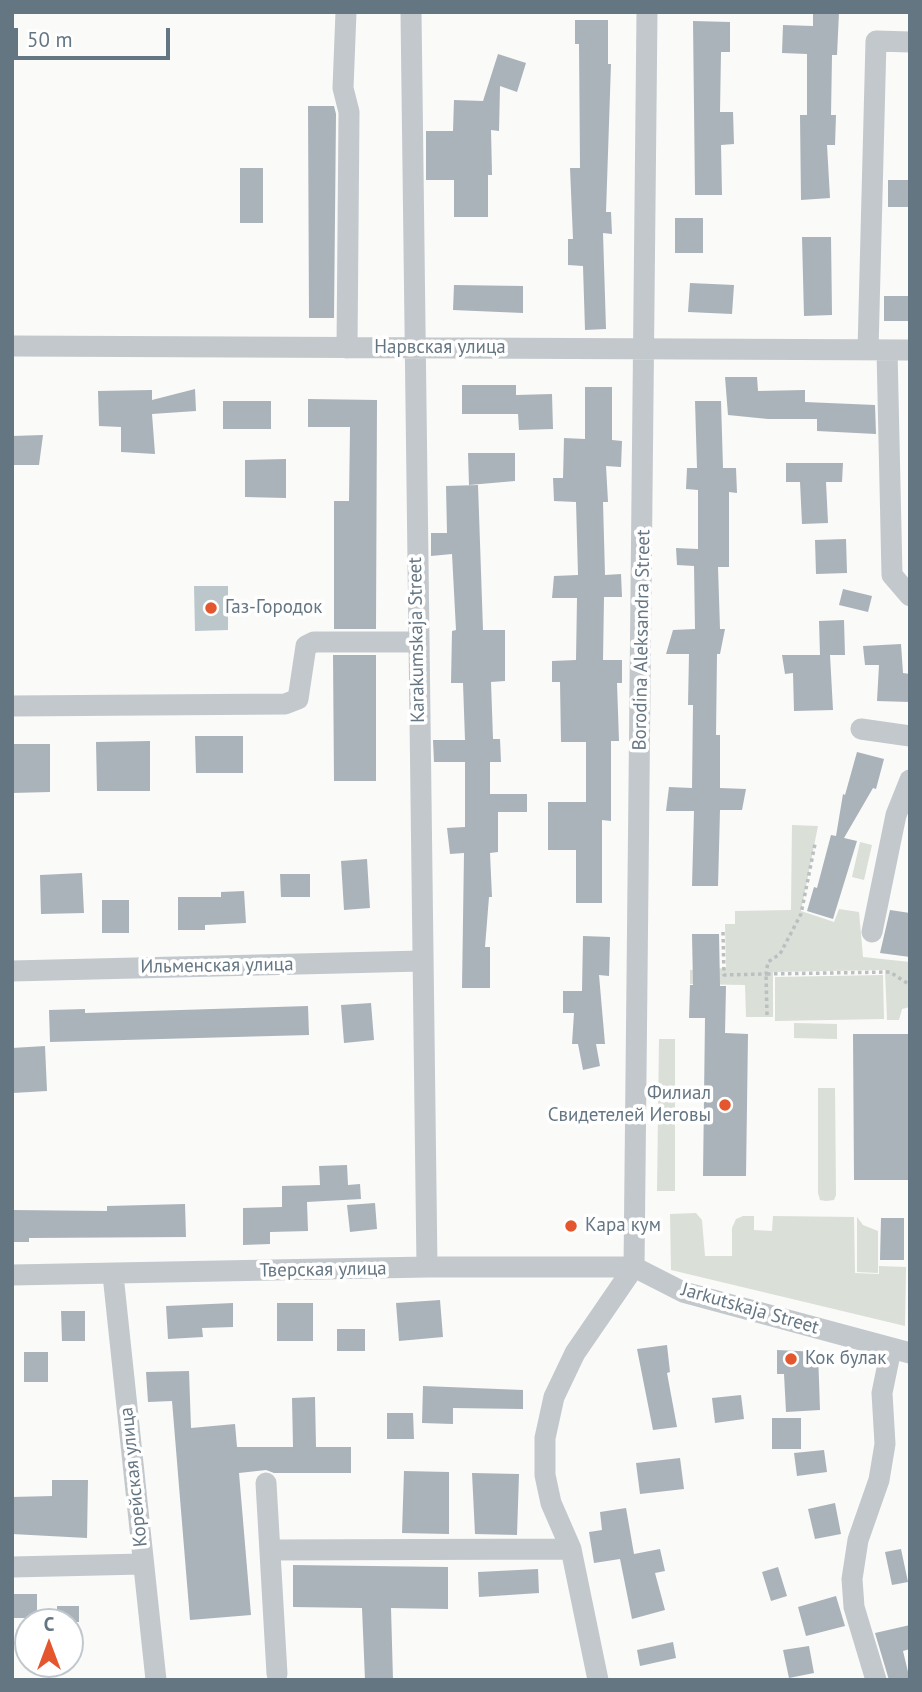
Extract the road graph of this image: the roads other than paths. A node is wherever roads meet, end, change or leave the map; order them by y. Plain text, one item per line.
1 (346, 12) edge
2 (411, 12) edge
3 (647, 12) edge
4 (910, 42) edge
5 (12, 346) edge
6 (347, 348) junction
7 (413, 348) junction
8 (645, 349) junction
9 (878, 350) junction
10 (910, 350) edge
11 (910, 596) edge
12 (417, 642) junction
13 (12, 706) edge
14 (861, 729) dead end
15 (910, 736) edge
16 (910, 780) edge
17 (872, 932) dead end
18 (422, 961) junction
19 (12, 971) edge
20 (427, 1267) junction
21 (634, 1267) junction
22 (12, 1275) edge
23 (113, 1275) junction
24 (900, 1351) edge
25 (266, 1483) dead end
26 (270, 1549) junction
27 (571, 1549) junction
28 (142, 1564) junction
29 (12, 1567) edge
30 (277, 1674) dead end
31 (156, 1680) edge
32 (598, 1680) edge
33 (876, 1680) edge

1 - 6 street
2 - 7 street, Karakumskaja Street
3 - 8 street, Borodina Aleksandra Street
4 - 9 street
5 - 6 street, Нарвская улица
6 - 7 street, Нарвская улица
7 - 8 street, Нарвская улица
7 - 12 street, Karakumskaja Street
8 - 9 street, Нарвская улица
8 - 21 street, Borodina Aleksandra Street
9 - 10 street, Нарвская улица
9 - 11 street
12 - 13 street
12 - 18 street, Karakumskaja Street
14 - 15 street
16 - 17 street
18 - 19 street, Ильменская улица
18 - 20 street, Karakumskaja Street
20 - 21 street, Тверская улица
20 - 23 street, Тверская улица
21 - 24 street, Jarkutskaja Street
21 - 27 street
22 - 23 street, Тверская улица
23 - 28 street, Корейская улица
24 - 33 street
25 - 26 street
26 - 27 street
26 - 30 street
27 - 32 street
28 - 29 street
28 - 31 street, Корейская улица

